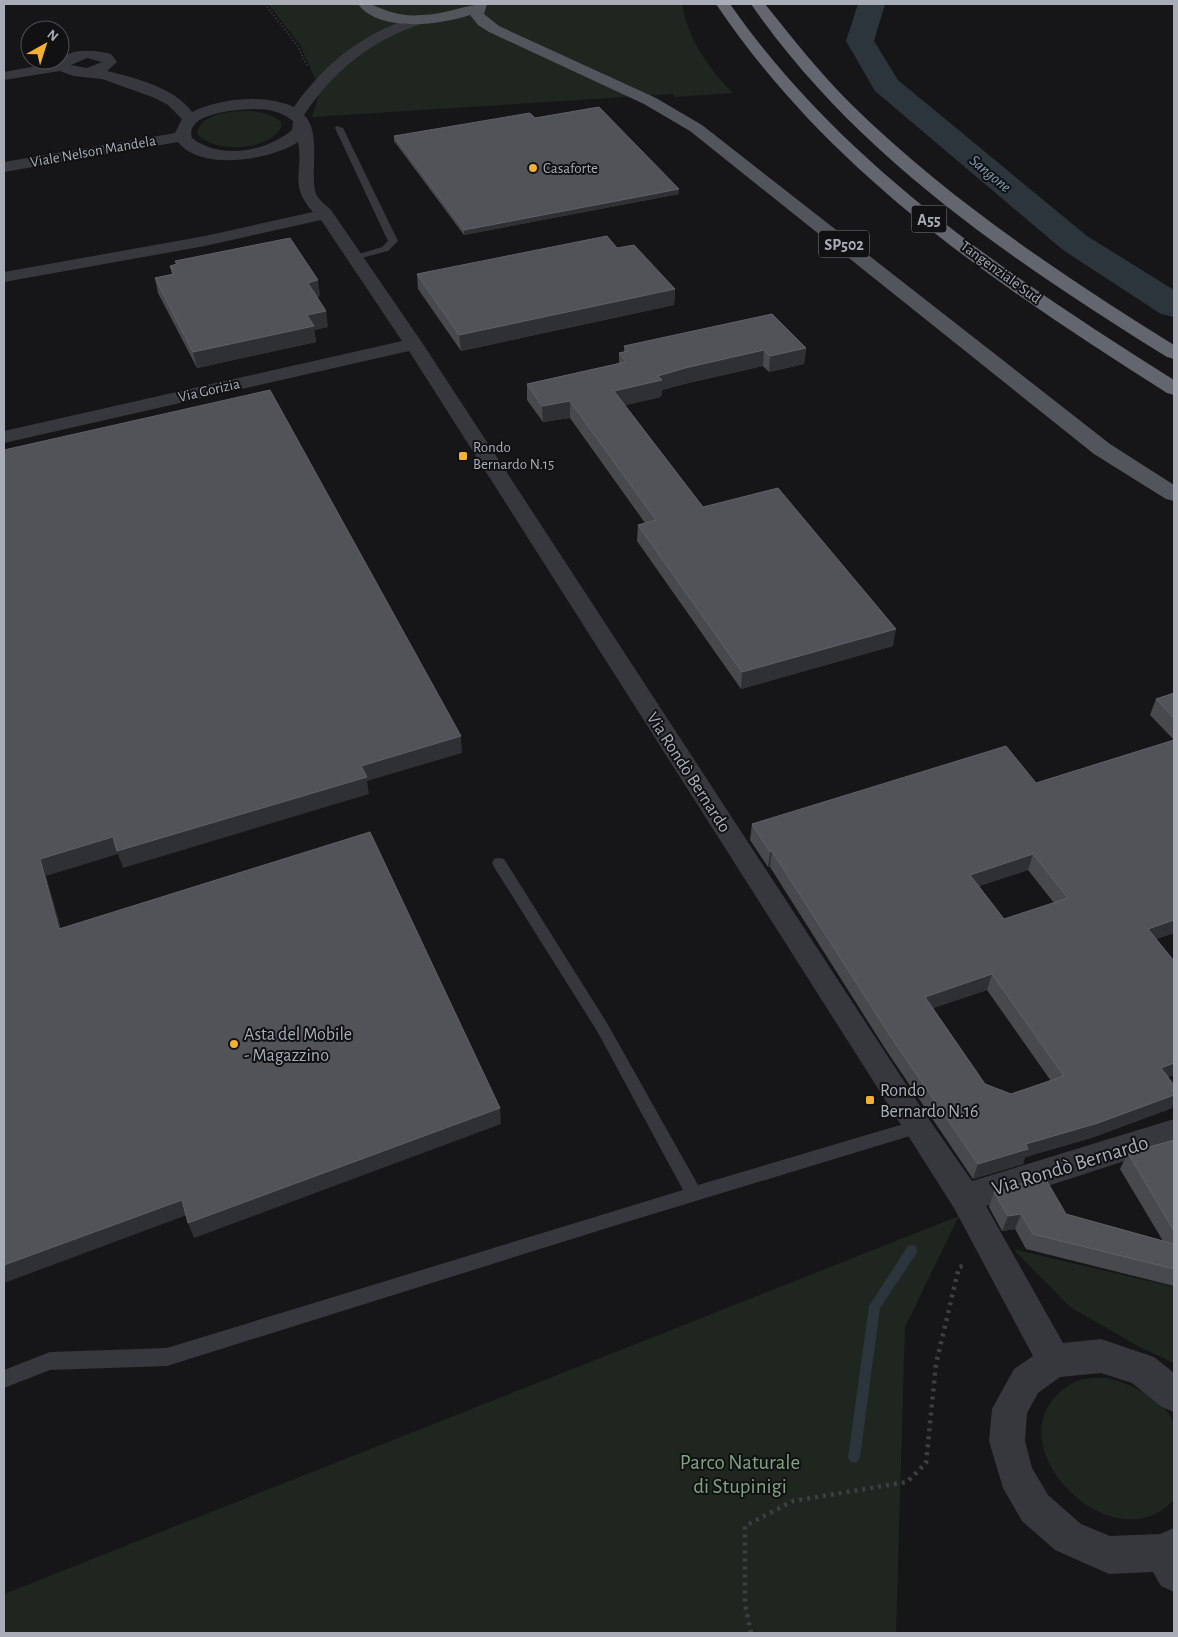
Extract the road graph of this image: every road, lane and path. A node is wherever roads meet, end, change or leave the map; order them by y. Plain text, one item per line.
1 (265, 4) edge
2 (365, 4) edge
3 (479, 4) edge
4 (723, 4) edge
5 (758, 4) edge
6 (382, 14) junction
7 (429, 19) junction
8 (494, 28) junction
9 (369, 39) junction
10 (70, 59) edge
11 (39, 70) edge
12 (70, 70) edge
13 (90, 72) junction
14 (4, 76) edge
15 (312, 90) junction
16 (190, 120) junction
17 (299, 121) junction
18 (339, 128) dead end
19 (183, 136) junction
20 (4, 167) edge
21 (325, 214) junction
22 (354, 257) junction
23 (4, 277) edge
24 (414, 344) junction
25 (1174, 353) edge
26 (1174, 389) edge
27 (4, 437) edge
28 (1174, 494) edge
29 (500, 863) dead end
30 (918, 1127) junction
31 (1174, 1132) edge
32 (694, 1194) junction
33 (965, 1198) junction
34 (996, 1256) junction
35 (1054, 1361) junction
36 (4, 1379) edge
37 (1174, 1395) edge
38 (1170, 1558) edge
39 (751, 1633) edge

1 - 15 path
2 - 6 main road, SP502
3 - 7 main road, SP502
3 - 8 main road, SP502
4 - 26 highway, Tangenziale Sud / A55
5 - 25 highway, Tangenziale Sud / A55
6 - 7 main road, SP502
6 - 9 street
7 - 8 main road, SP502
7 - 9 street
8 - 28 main road, SP502
9 - 15 street
10 - 13 street
11 - 14 street
12 - 13 street
13 - 16 street
15 - 17 street
16 - 17 street
16 - 19 street
17 - 19 street
17 - 21 street, Via Rondò Bernardo
18 - 22 lane
19 - 20 street, Viale Nelson Mandela
21 - 22 street, Via Rondò Bernardo
21 - 23 street
22 - 24 street, Via Rondò Bernardo
24 - 27 street, Via Gorizia
24 - 30 street, Via Rondò Bernardo
29 - 32 lane
30 - 32 lane
30 - 33 street, Via Rondò Bernardo
31 - 33 street, Via Rondò Bernardo
32 - 36 lane
33 - 34 street, Via Rondò Bernardo
34 - 35 street, Via Rondò Bernardo
34 - 39 path
35 - 37 street
35 - 38 street

